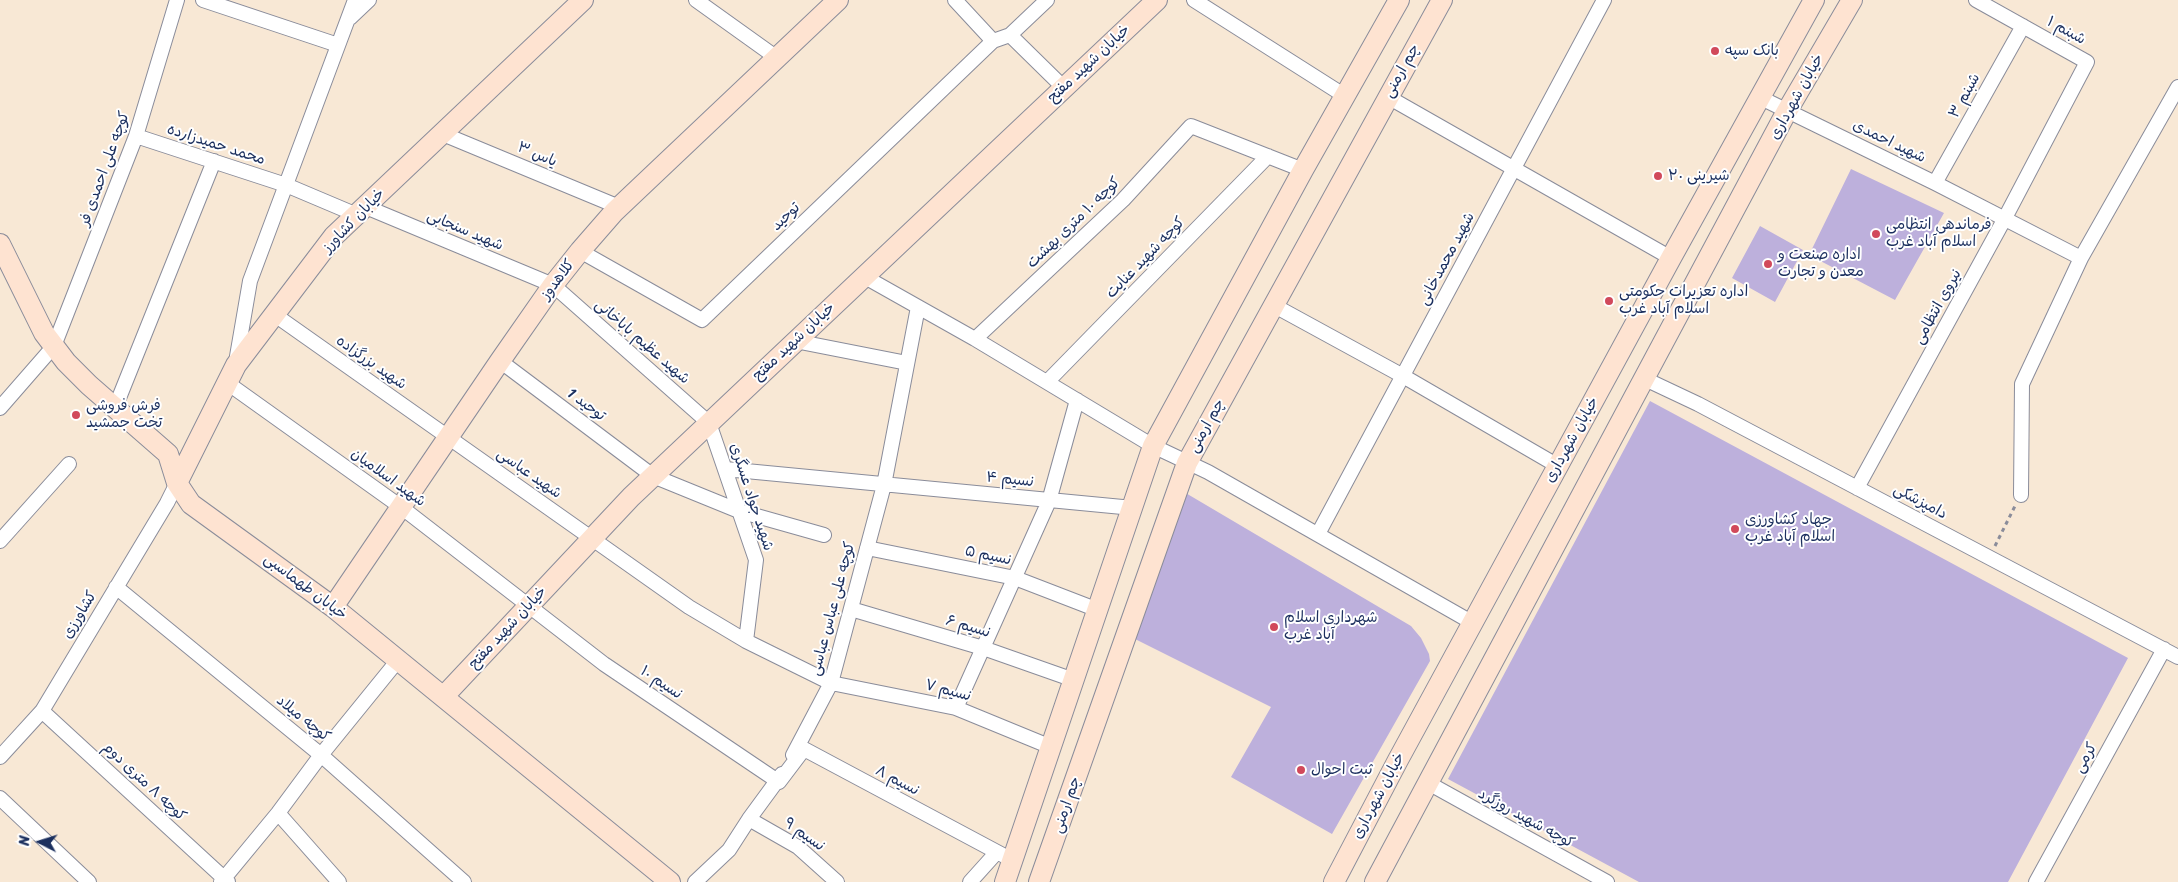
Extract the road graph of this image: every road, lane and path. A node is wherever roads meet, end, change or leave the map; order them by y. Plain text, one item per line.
1 (177, 0) edge
2 (203, 0) edge
3 (355, 0) edge
4 (369, 0) edge
5 (583, 0) edge
6 (696, 0) edge
7 (838, 0) edge
8 (955, 0) edge
9 (1047, 0) edge
10 (1157, 0) edge
11 (1194, 0) edge
12 (1399, 0) edge
13 (1442, 0) edge
14 (1604, 0) edge
15 (1814, 0) edge
16 (1852, 0) edge
17 (1976, 0) edge
18 (347, 21) junction
19 (2023, 26) junction
20 (1010, 35) junction
21 (993, 41) junction
22 (338, 45) junction
23 (776, 58) junction
24 (2087, 62) joint
25 (1063, 87) junction
26 (2178, 87) edge
27 (1345, 96) junction
28 (1388, 97) junction
29 (1759, 97) junction
30 (1787, 111) junction
31 (443, 134) junction
32 (136, 136) junction
33 (1268, 156) junction
34 (214, 160) junction
35 (1514, 169) junction
36 (1303, 170) junction
37 (1935, 183) junction
38 (286, 185) junction
39 (619, 207) junction
40 (361, 211) junction
41 (2005, 218) junction
42 (0, 246) edge
43 (580, 251) junction
44 (1671, 258) junction
45 (2081, 258) junction
46 (865, 277) junction
47 (553, 285) junction
48 (1273, 305) junction
49 (918, 307) junction
50 (275, 315) junction
51 (975, 339) junction
52 (795, 341) junction
53 (54, 346) junction
54 (500, 360) junction
55 (907, 363) junction
56 (236, 365) junction
57 (1402, 376) junction
58 (1645, 379) junction
59 (226, 382) junction
60 (1047, 382) junction
61 (1077, 400) junction
62 (0, 408) edge
63 (114, 408) junction
64 (709, 423) junction
65 (447, 437) junction
66 (1153, 446) junction
67 (1187, 463) junction
68 (69, 464) dead end
69 (1558, 466) junction
70 (725, 469) junction
71 (653, 476) junction
72 (177, 482) junction
73 (884, 484) junction
74 (1857, 488) junction
75 (2021, 495) joint
76 (1049, 501) junction
77 (401, 506) junction
78 (1132, 508) junction
79 (739, 511) junction
80 (1318, 534) junction
81 (824, 535) dead end
82 (592, 538) junction
83 (0, 541) edge
84 (867, 548) junction
85 (1989, 557) junction
86 (1015, 578) junction
87 (116, 587) junction
88 (528, 605) junction
89 (333, 607) junction
90 (851, 609) junction
91 (1098, 610) junction
92 (1473, 623) junction
93 (746, 641) junction
94 (983, 648) junction
95 (2164, 649) junction
96 (2178, 657) edge
97 (399, 660) junction
98 (1074, 680) junction
99 (832, 683) junction
100 (444, 696) junction
101 (956, 708) junction
102 (42, 711) junction
103 (1051, 747) junction
104 (321, 755) junction
105 (0, 757) edge
106 (778, 782) junction
107 (1430, 784) junction
108 (0, 798) edge
109 (278, 813) junction
110 (749, 819) junction
111 (1005, 856) junction
112 (224, 881) edge
113 (89, 882) edge
114 (339, 882) edge
115 (464, 882) edge
116 (670, 882) edge
117 (695, 882) edge
118 (837, 882) edge
119 (970, 882) edge
120 (1005, 882) edge
121 (1040, 882) edge
122 (1334, 882) edge
123 (1375, 882) edge
124 (1607, 882) edge
125 (2036, 882) edge

1 - 32 street, کوچه علی احمدی فر
2 - 22 street
3 - 18 street
4 - 18 street
5 - 31 street, خیابان کشاورز
6 - 23 street
7 - 23 street, کلاهدوز
8 - 21 street
9 - 20 street
10 - 25 street, خیابان شهید مفتح
11 - 27 street
12 - 27 street
13 - 28 street, چم ارمنی
14 - 35 street, شهید محمدخانی
15 - 29 street, خیابان شهرداری
16 - 30 street, خیابان شهرداری
17 - 19 street, شبنم ۱
18 - 22 street
19 - 24 street, شبنم ۱
19 - 37 street, شبنم ۳
20 - 21 street
20 - 25 street
21 - 43 street, توحید
22 - 38 street
23 - 39 street, کلاهدوز
24 - 41 street, نیروی انتظامی
25 - 46 street, خیابان شهید مفتح
26 - 45 street
27 - 36 street
28 - 35 street
28 - 48 street, چم ارمنی
29 - 30 street, شهید احمدی
29 - 44 street, خیابان شهرداری
30 - 37 street, شهید احمدی
30 - 58 street, خیابان شهرداری
31 - 39 street, یاس ۳
31 - 40 street, خیابان کشاورز
32 - 34 street, محمد حمیدزارده
32 - 53 street, کوچه علی احمدی فر
33 - 36 street
33 - 51 street, کوچه ۱۰ متری بهشت
33 - 60 street, کوچه شهید عنایت
34 - 38 street, محمد حمیدزارده
34 - 63 street
35 - 44 street
35 - 57 street, شهید محمدخانی
36 - 66 street
37 - 41 street, شهید احمدی
38 - 40 street, محمد حمیدزارده
38 - 56 street
39 - 43 street, کلاهدوز
40 - 47 street, شهید سنجابی
40 - 50 street, خیابان کشاورز
41 - 45 street, شهید احمدی
41 - 74 street, نیروی انتظامی
42 - 53 street, خیابان طهماسبی
43 - 47 street, کلاهدوز
44 - 69 street, خیابان شهرداری
45 - 75 street
46 - 49 street
46 - 52 street, خیابان شهید مفتح
47 - 54 street, کلاهدوز
47 - 64 street, شهید عظیم باباخانی
48 - 57 street
48 - 67 street, چم ارمنی
49 - 51 street
49 - 55 street, کوچه علی عباس عباسی
50 - 56 street, خیابان کشاورز
50 - 65 street, شهید بزرگزاده
51 - 60 street
52 - 55 street
52 - 64 street, خیابان شهید مفتح
53 - 62 street, کوچه علی احمدی فر
53 - 63 street, خیابان طهماسبی
54 - 65 street, کلاهدوز
54 - 71 street, توحید 1
55 - 73 street, کوچه علی عباس عباسی
56 - 59 street, خیابان کشاورز
57 - 69 street
57 - 80 street, شهید محمدخانی
58 - 74 street, دامپزشکی
58 - 107 street, خیابان شهرداری
59 - 72 street, خیابان کشاورز
59 - 77 street, شهید اسلامیان
60 - 61 street
61 - 66 street
61 - 76 street
63 - 72 street, خیابان طهماسبی
64 - 70 street, شهید جواد عسگری
64 - 71 street, خیابان شهید مفتح
65 - 77 street, کلاهدوز
65 - 82 street, شهید عباسی
66 - 67 street
66 - 78 street
67 - 80 street
67 - 121 street, چم ارمنی
68 - 83 street
69 - 92 street, خیابان شهرداری
70 - 73 street, نسیم ۴
70 - 79 street, شهید جواد عسگری
71 - 79 street, توحید 1
71 - 82 street, خیابان شهید مفتح
72 - 87 street, کشاورزی
72 - 89 street, خیابان طهماسبی
73 - 76 street, نسیم ۴
73 - 84 street, کوچه علی عباس عباسی
74 - 85 street, دامپزشکی
75 - 85 path
76 - 78 street, نسیم ۴
76 - 86 street
77 - 88 street, شهید اسلامیان
77 - 89 street, کلاهدوز
78 - 91 street
79 - 81 street, توحید 1
79 - 93 street, شهید جواد عسگری
80 - 92 street
82 - 88 street, خیابان شهید مفتح
82 - 93 street, شهید عباسی
84 - 86 street, نسیم ۵
84 - 90 street, کوچه علی عباس عباسی
85 - 95 street, دامپزشکی
86 - 91 street, نسیم ۵
86 - 94 street
87 - 102 street, کشاورزی
87 - 104 street, کوچه میلاد
88 - 100 street, خیابان شهید مفتح
88 - 106 street, نسیم ۱۰
89 - 97 street, خیابان طهماسبی
90 - 94 street, نسیم ۶
90 - 99 street, کوچه علی عباس عباسی
91 - 98 street
92 - 122 street, خیابان شهرداری
93 - 99 street, نسیم ۷
94 - 98 street, نسیم ۶
94 - 101 street
95 - 96 street, دامپزشکی
95 - 125 street, کرمی
97 - 100 street, خیابان طهماسبی
97 - 104 street
98 - 103 street
99 - 101 street, نسیم ۷
99 - 106 street, کوچه علی عباس عباسی
100 - 116 street, خیابان طهماسبی
101 - 103 street, نسیم ۷
102 - 105 street, کشاورزی
102 - 112 street, کوچه ۸ متری دوم
103 - 111 street
104 - 109 street
104 - 115 street, کوچه میلاد
106 - 110 street, کوچه علی عباس عباسی
106 - 111 street, نسیم ۸
107 - 123 street, خیابان شهرداری
107 - 124 street, کوچه شهید روزگرد
108 - 113 street
109 - 112 street
109 - 114 street
110 - 117 street, کوچه علی عباس عباسی
110 - 118 street, نسیم ۹
111 - 119 street
111 - 120 street

